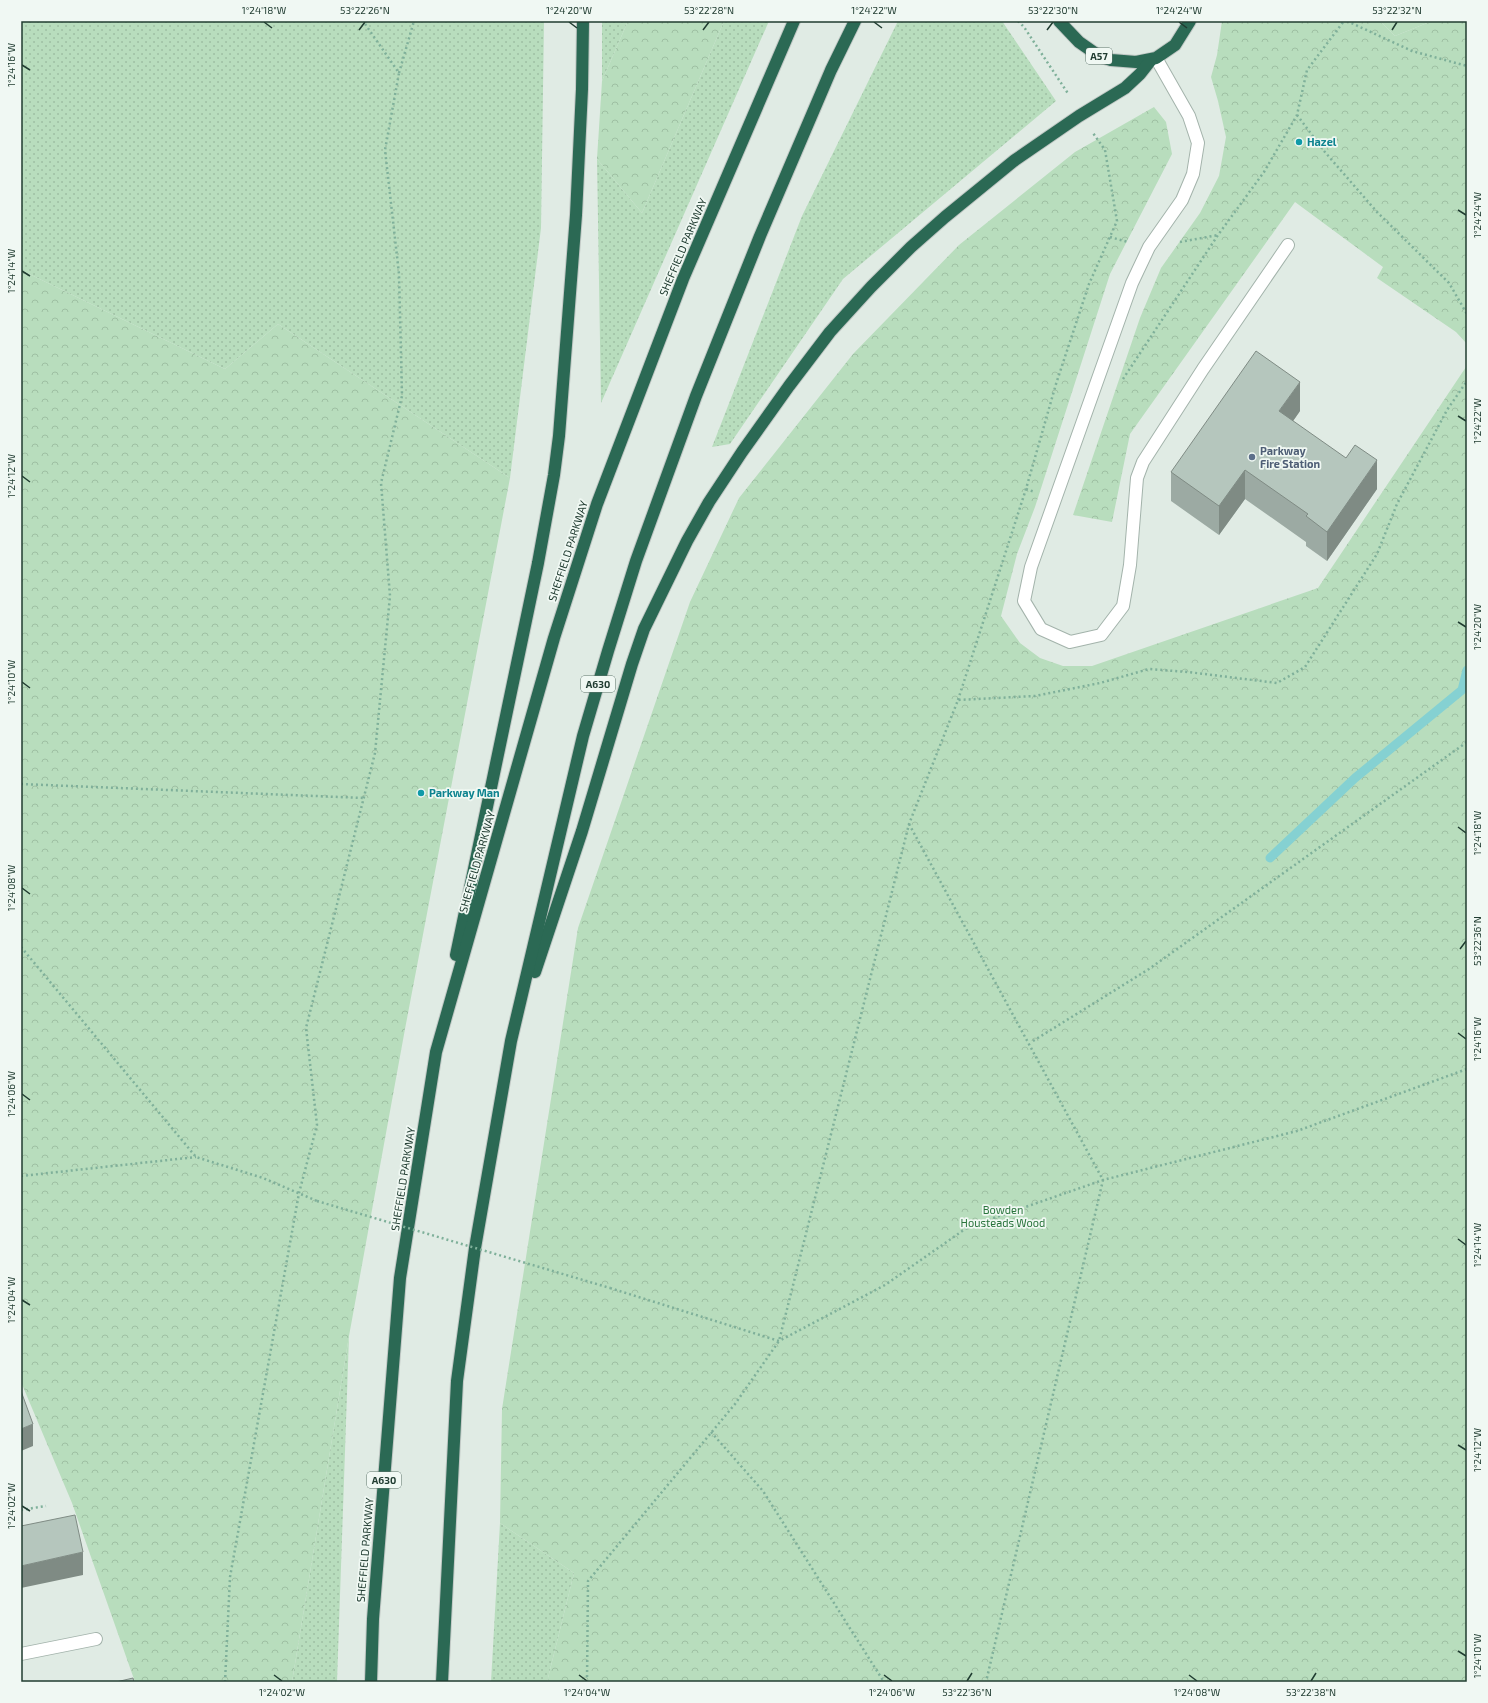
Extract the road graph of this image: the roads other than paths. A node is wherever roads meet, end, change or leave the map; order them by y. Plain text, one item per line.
1 (582, 21) edge
2 (794, 21) edge
3 (855, 21) edge
4 (1059, 21) edge
5 (1190, 21) edge
6 (1154, 59) junction
7 (1288, 245) dead end
8 (511, 1041) junction
9 (436, 1052) junction
10 (96, 1639) dead end
11 (21, 1654) edge
12 (371, 1682) edge
13 (442, 1682) edge

1 - 9 highway
2 - 9 highway, SHEFFIELD PARKWAY / A630
3 - 8 highway, A630
4 - 6 highway, A57
5 - 6 highway
6 - 7 lane
6 - 8 highway
8 - 13 highway, A630
9 - 12 highway, SHEFFIELD PARKWAY / A630
10 - 11 lane

